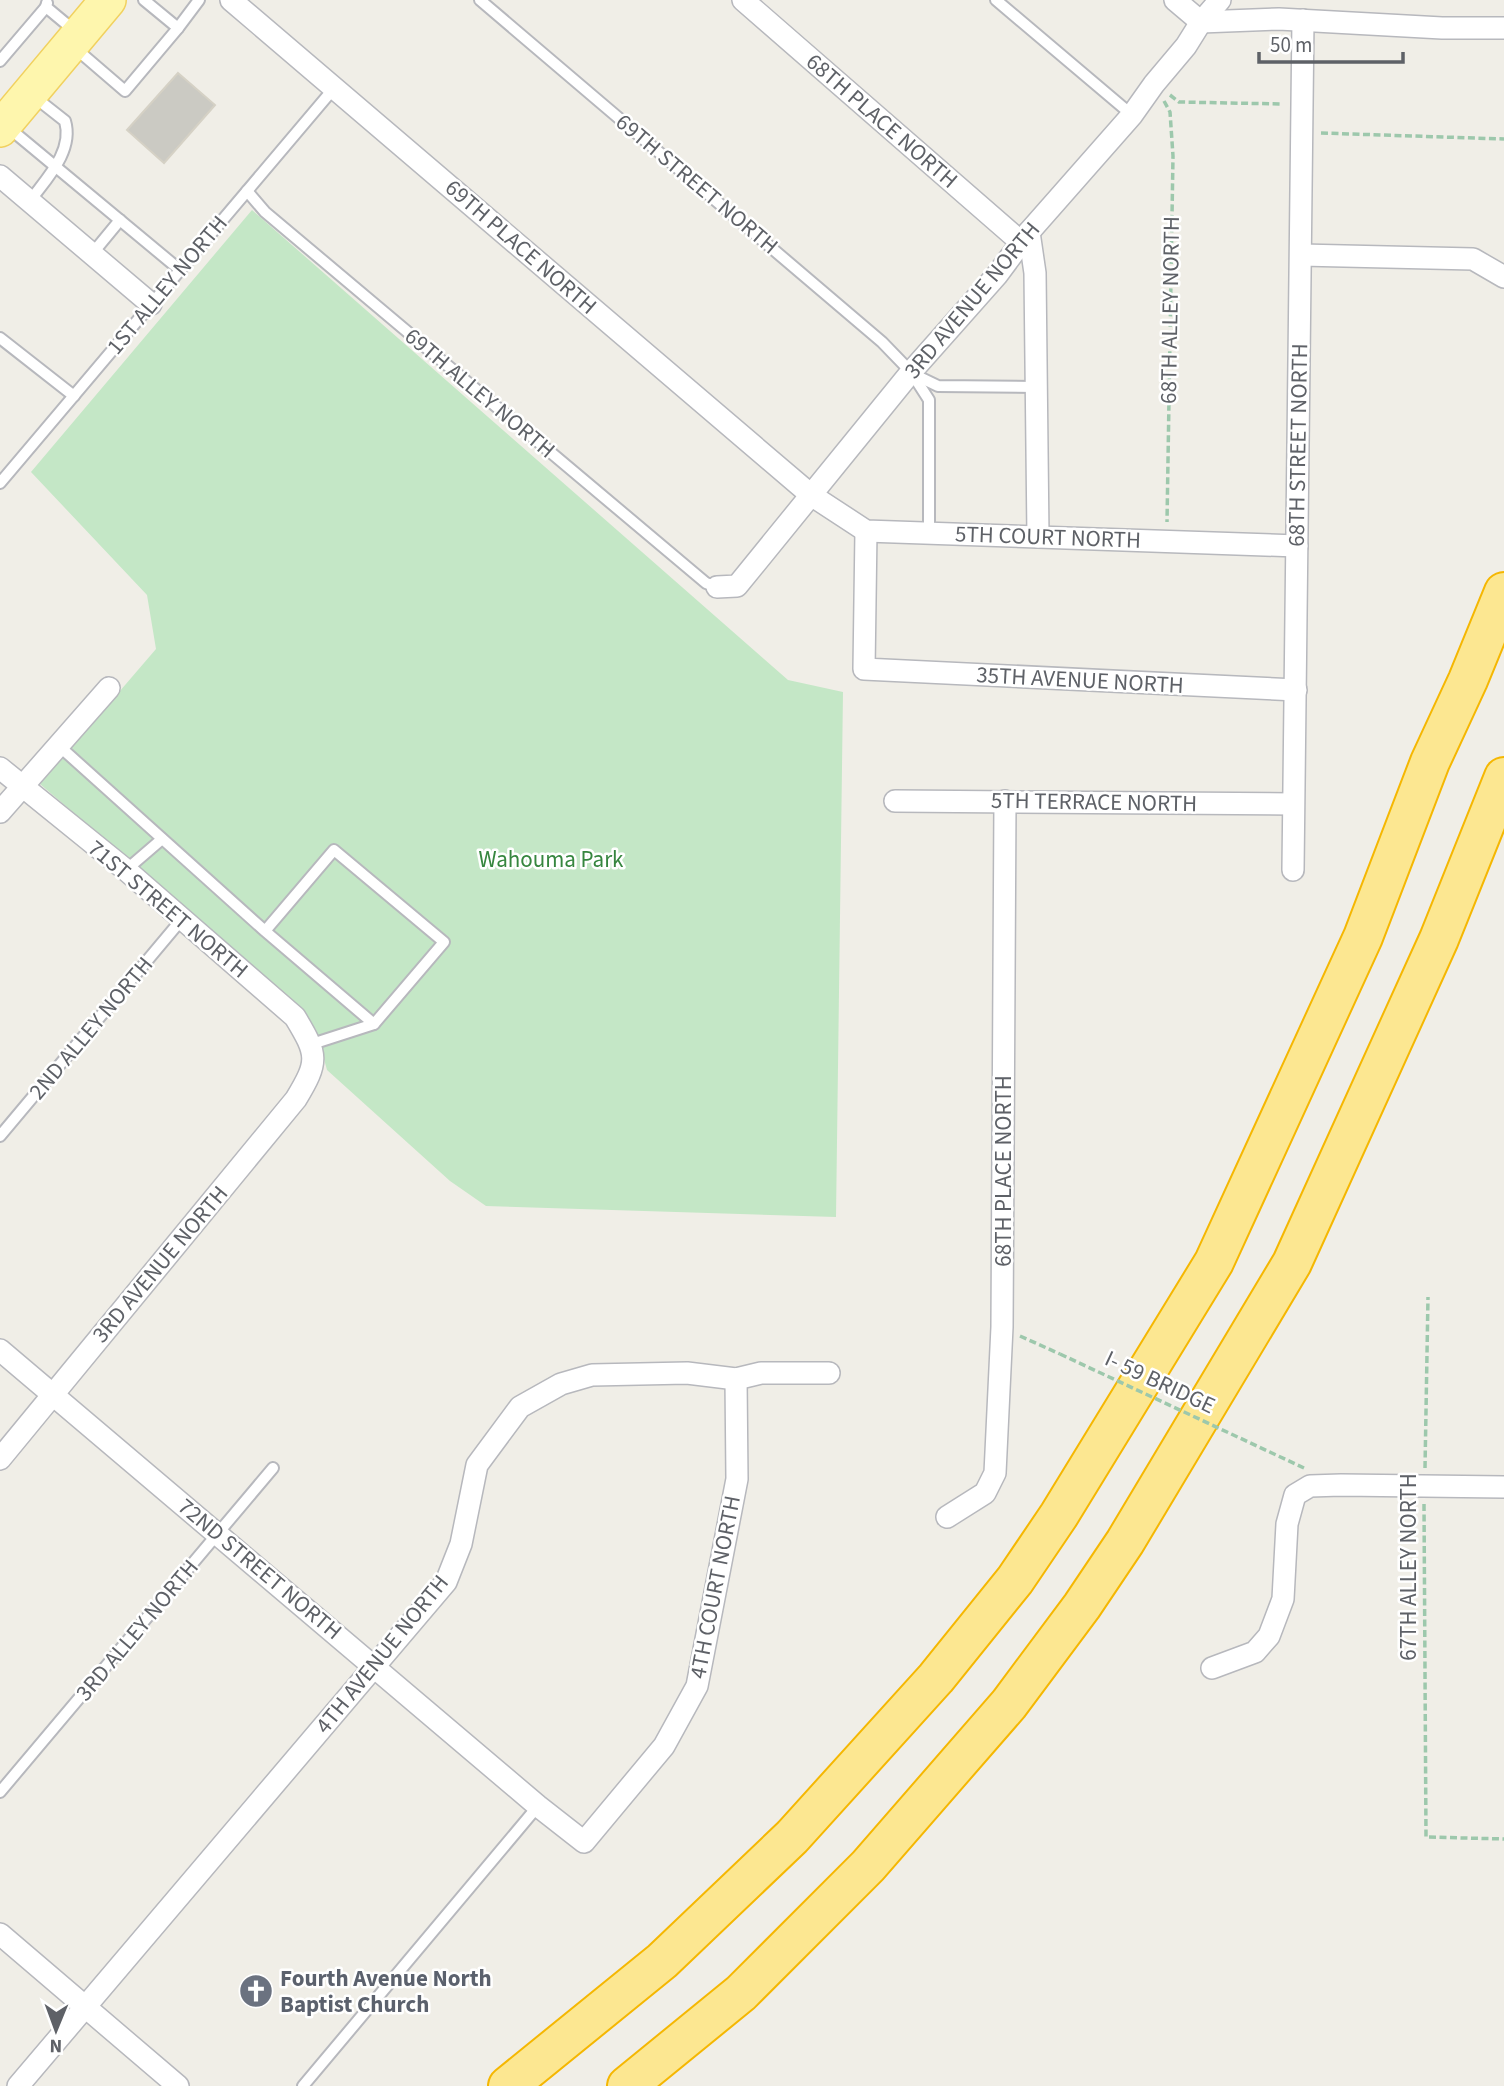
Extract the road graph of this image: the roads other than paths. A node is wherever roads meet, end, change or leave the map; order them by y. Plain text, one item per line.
1 (108, 0) edge
2 (144, 0) edge
3 (199, 0) edge
4 (231, 0) edge
5 (480, 0) edge
6 (743, 0) edge
7 (996, 0) edge
8 (1175, 0) edge
9 (1220, 0) edge
10 (47, 3) edge
11 (1303, 20) junction
12 (1201, 22) junction
13 (178, 28) junction
14 (1504, 28) edge
15 (75, 40) junction
16 (0, 61) edge
17 (335, 87) junction
18 (9, 114) edge
19 (1132, 115) junction
20 (55, 167) junction
21 (0, 176) edge
22 (247, 191) junction
23 (30, 201) junction
24 (120, 220) junction
25 (1025, 237) junction
26 (92, 254) junction
27 (1301, 255) junction
28 (180, 270) junction
29 (1504, 277) edge
30 (151, 304) junction
31 (0, 338) edge
32 (911, 372) junction
33 (1038, 387) junction
34 (74, 396) junction
35 (0, 483) edge
36 (811, 495) junction
37 (866, 531) junction
38 (929, 533) junction
39 (1038, 537) junction
40 (1297, 546) junction
41 (717, 587) joint
42 (1504, 592) edge
43 (109, 688) dead end
44 (1296, 690) junction
45 (58, 746) junction
46 (0, 768) edge
47 (1504, 777) edge
48 (22, 786) junction
49 (895, 800) dead end
50 (1005, 801) junction
51 (1293, 804) junction
52 (0, 812) edge
53 (162, 839) junction
54 (126, 870) junction
55 (1293, 870) dead end
56 (182, 919) junction
57 (265, 931) junction
58 (374, 1024) junction
59 (312, 1055) junction
60 (0, 1136) edge
61 (0, 1350) edge
62 (829, 1373) dead end
63 (736, 1379) junction
64 (53, 1394) junction
65 (0, 1459) edge
66 (273, 1468) dead end
67 (1504, 1486) edge
68 (947, 1517) dead end
69 (218, 1534) junction
70 (376, 1666) junction
71 (1212, 1668) dead end
72 (0, 1792) edge
73 (538, 1806) junction
74 (584, 1842) joint
75 (0, 1934) edge
76 (84, 2008) junction
77 (18, 2086) edge
78 (178, 2086) edge
79 (303, 2086) edge
80 (508, 2086) edge
81 (627, 2086) edge

1 - 15 main road
2 - 13 lane
3 - 13 lane
4 - 17 street, 69TH PLACE NORTH
5 - 32 lane, 69TH STREET NORTH
6 - 25 street, 68TH PLACE NORTH
7 - 19 lane
8 - 12 street
9 - 12 street, 3RD AVENUE NORTH
10 - 15 lane
10 - 16 lane
11 - 12 street
11 - 14 street
11 - 27 street, 68TH STREET NORTH
12 - 19 street, 3RD AVENUE NORTH
13 - 15 lane
15 - 18 main road
17 - 22 lane, 1ST ALLEY NORTH
17 - 36 street, 69TH PLACE NORTH
18 - 20 lane
18 - 20 lane
19 - 25 street, 3RD AVENUE NORTH
20 - 23 lane
20 - 24 lane
21 - 23 street
22 - 28 lane, 1ST ALLEY NORTH
22 - 41 lane, 69TH ALLEY NORTH
23 - 26 street
24 - 26 lane
24 - 28 lane
25 - 32 street, 3RD AVENUE NORTH
25 - 33 street
26 - 30 street
27 - 29 street
27 - 40 street, 68TH STREET NORTH
28 - 30 lane, 1ST ALLEY NORTH
30 - 34 lane, 1ST ALLEY NORTH
31 - 34 lane
32 - 33 lane
32 - 36 street, 3RD AVENUE NORTH
32 - 38 lane
33 - 39 street
34 - 35 lane, 1ST ALLEY NORTH
36 - 37 street
36 - 41 street, 3RD AVENUE NORTH
37 - 38 street, 5TH COURT NORTH
37 - 44 street, 35TH AVENUE NORTH
38 - 39 street, 5TH COURT NORTH
39 - 40 street, 5TH COURT NORTH
40 - 44 street, 68TH STREET NORTH
42 - 80 highway
43 - 45 street
44 - 51 street, 68TH STREET NORTH
45 - 48 street
45 - 53 lane
46 - 48 street, 71ST STREET NORTH
47 - 81 highway
48 - 52 street
48 - 54 street, 71ST STREET NORTH
49 - 50 street, 5TH TERRACE NORTH
50 - 51 street, 5TH TERRACE NORTH
50 - 68 street, 68TH PLACE NORTH
51 - 55 street, 68TH STREET NORTH
53 - 54 lane
53 - 57 lane
54 - 56 street, 71ST STREET NORTH
56 - 59 street, 71ST STREET NORTH
56 - 60 lane, 2ND ALLEY NORTH
57 - 58 lane
57 - 58 lane
58 - 59 lane
59 - 64 street, 3RD AVENUE NORTH
61 - 64 street, 72ND STREET NORTH
62 - 63 street, 4TH AVENUE NORTH
63 - 70 street, 4TH AVENUE NORTH
63 - 74 street, 4TH COURT NORTH
64 - 65 street, 3RD AVENUE NORTH
64 - 69 street, 72ND STREET NORTH
66 - 69 lane, 3RD ALLEY NORTH
67 - 71 street
69 - 70 street, 72ND STREET NORTH
69 - 72 lane, 3RD ALLEY NORTH
70 - 73 street, 72ND STREET NORTH
70 - 76 street, 4TH AVENUE NORTH
73 - 74 street, 72ND STREET NORTH
73 - 79 lane
75 - 76 street
76 - 77 street, 4TH AVENUE NORTH
76 - 78 street

